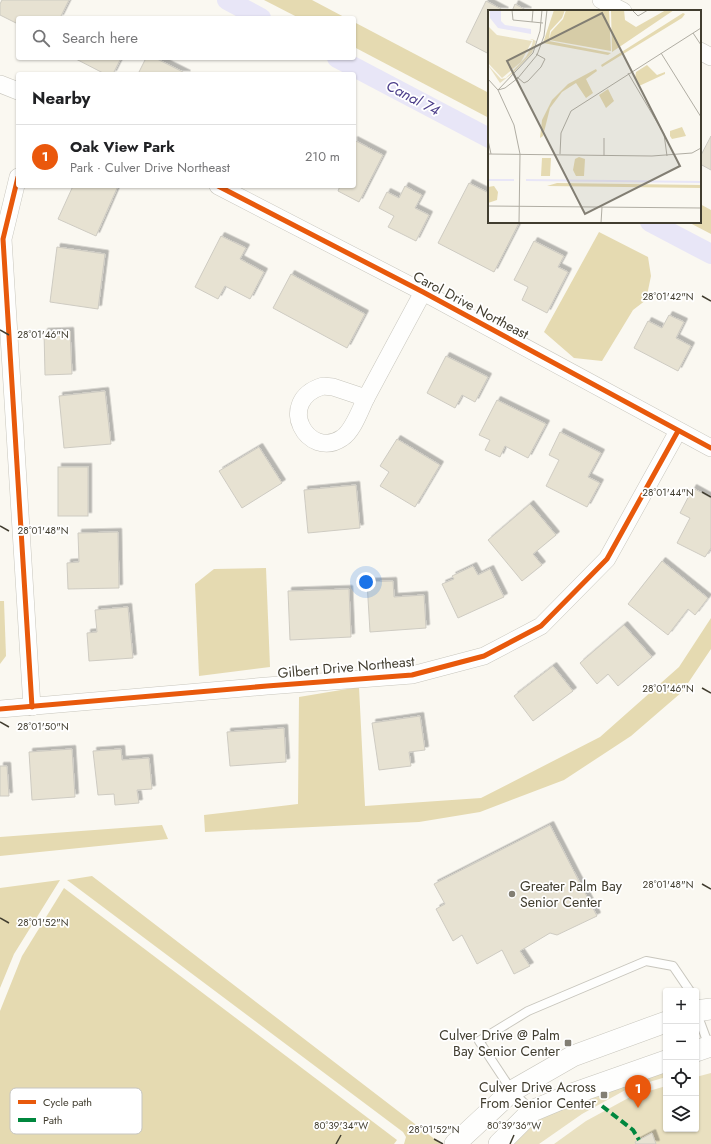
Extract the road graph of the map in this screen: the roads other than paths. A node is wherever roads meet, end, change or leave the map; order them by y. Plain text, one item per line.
1 (602, 0) edge
2 (621, 10) edge
3 (701, 52) edge
4 (711, 57) edge
5 (0, 84) edge
6 (16, 90) edge
7 (16, 185) edge
8 (222, 188) edge
9 (423, 292) junction
10 (366, 398) dead end
11 (678, 431) junction
12 (711, 448) edge
13 (32, 707) junction
14 (0, 709) edge
15 (688, 988) edge
16 (711, 1009) edge
17 (699, 1011) edge
18 (699, 1022) edge
19 (663, 1023) edge
20 (706, 1047) edge
21 (663, 1062) edge
22 (512, 1091) junction
23 (532, 1111) junction
24 (455, 1144) edge
25 (499, 1144) edge

1 - 2 street
3 - 4 street
5 - 6 street
7 - 13 street
8 - 9 street, Carol Drive Northeast
9 - 10 street
9 - 11 street, Carol Drive Northeast
11 - 12 street, Carol Drive Northeast
11 - 13 street, Gilbert Drive Northeast
13 - 14 street, Gilbert Drive Northeast
15 - 22 lane
16 - 17 street
18 - 20 lane
19 - 22 street
21 - 23 street
22 - 23 lane
22 - 24 street
23 - 25 street

